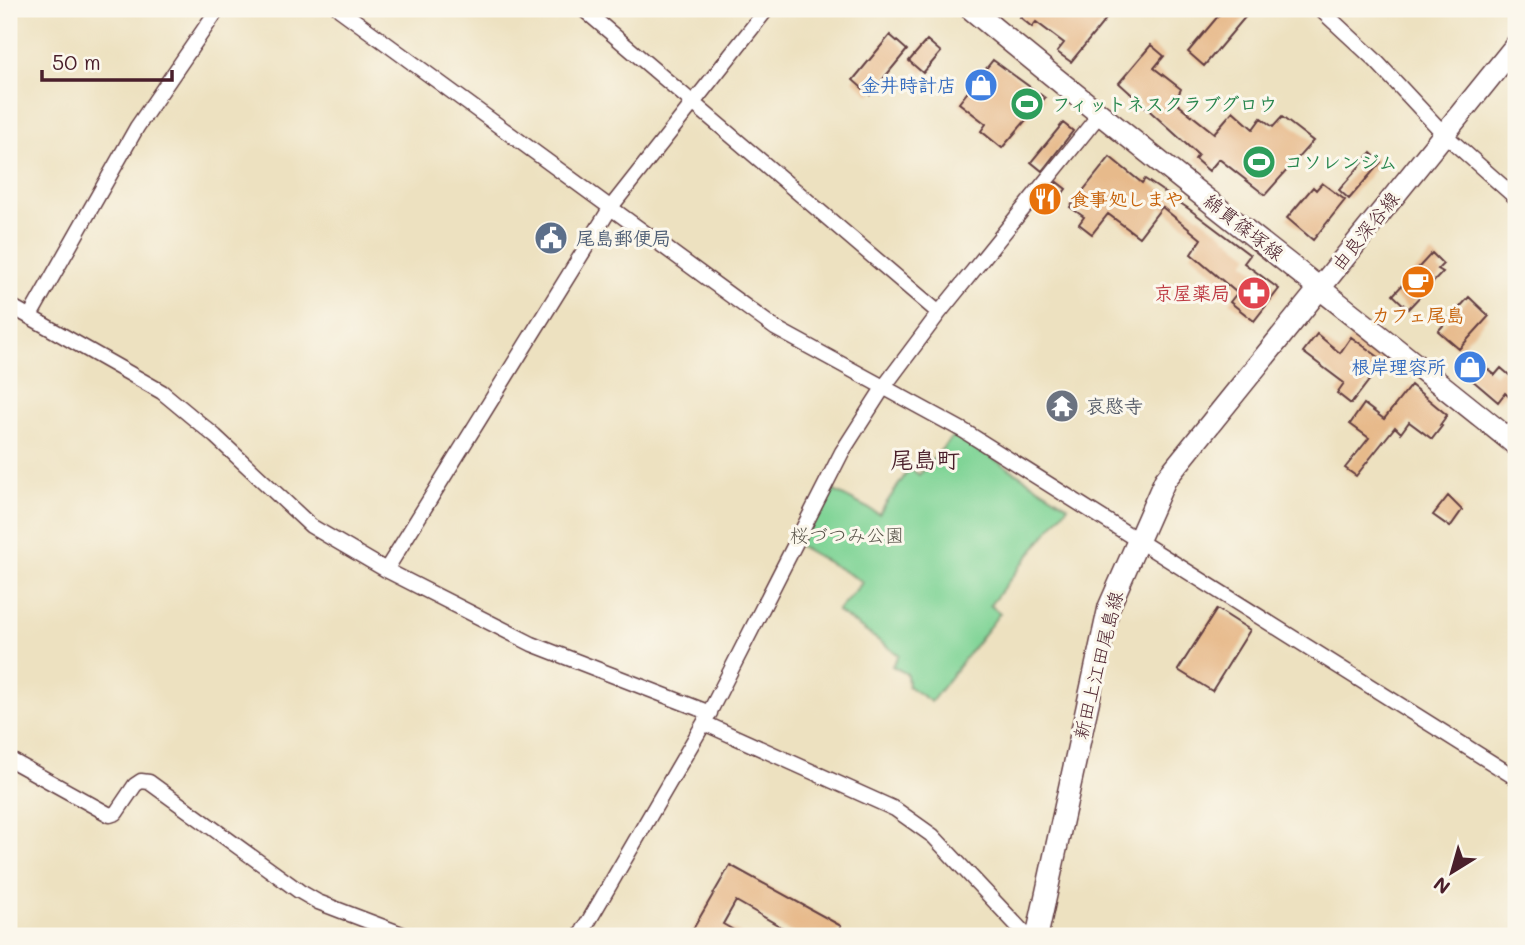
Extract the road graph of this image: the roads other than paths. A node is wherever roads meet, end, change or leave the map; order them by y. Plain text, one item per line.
1 (218, 9) edge
2 (339, 9) edge
3 (583, 9) edge
4 (767, 9) edge
5 (971, 9) edge
6 (1320, 9) edge
7 (1513, 56) edge
8 (694, 101) junction
9 (1099, 116) junction
10 (1444, 134) junction
11 (1516, 198) edge
12 (611, 207) junction
13 (1320, 286) junction
14 (9, 305) edge
15 (939, 313) junction
16 (30, 316) junction
17 (883, 388) junction
18 (1516, 445) edge
19 (1136, 541) junction
20 (386, 570) junction
21 (707, 718) junction
22 (9, 759) edge
23 (1516, 778) edge
24 (407, 936) edge
25 (580, 936) edge
26 (1027, 936) edge
27 (1037, 936) edge

1 - 16 street
2 - 12 street
3 - 8 street
4 - 8 street
5 - 9 main road, 綿貫篠塚線
6 - 10 street
7 - 10 main road, 由良深谷線
8 - 12 street
8 - 15 street
9 - 13 main road, 綿貫篠塚線
9 - 15 street
10 - 11 street
10 - 13 main road, 由良深谷線
12 - 17 street
12 - 20 street
13 - 18 main road, 綿貫篠塚線
13 - 19 main road, 新田上江田尾島線
14 - 16 street
15 - 17 street
16 - 20 street
17 - 19 street
17 - 21 street
19 - 23 street
19 - 27 main road, 新田上江田尾島線
20 - 21 street
21 - 25 street
21 - 26 street
22 - 24 street

